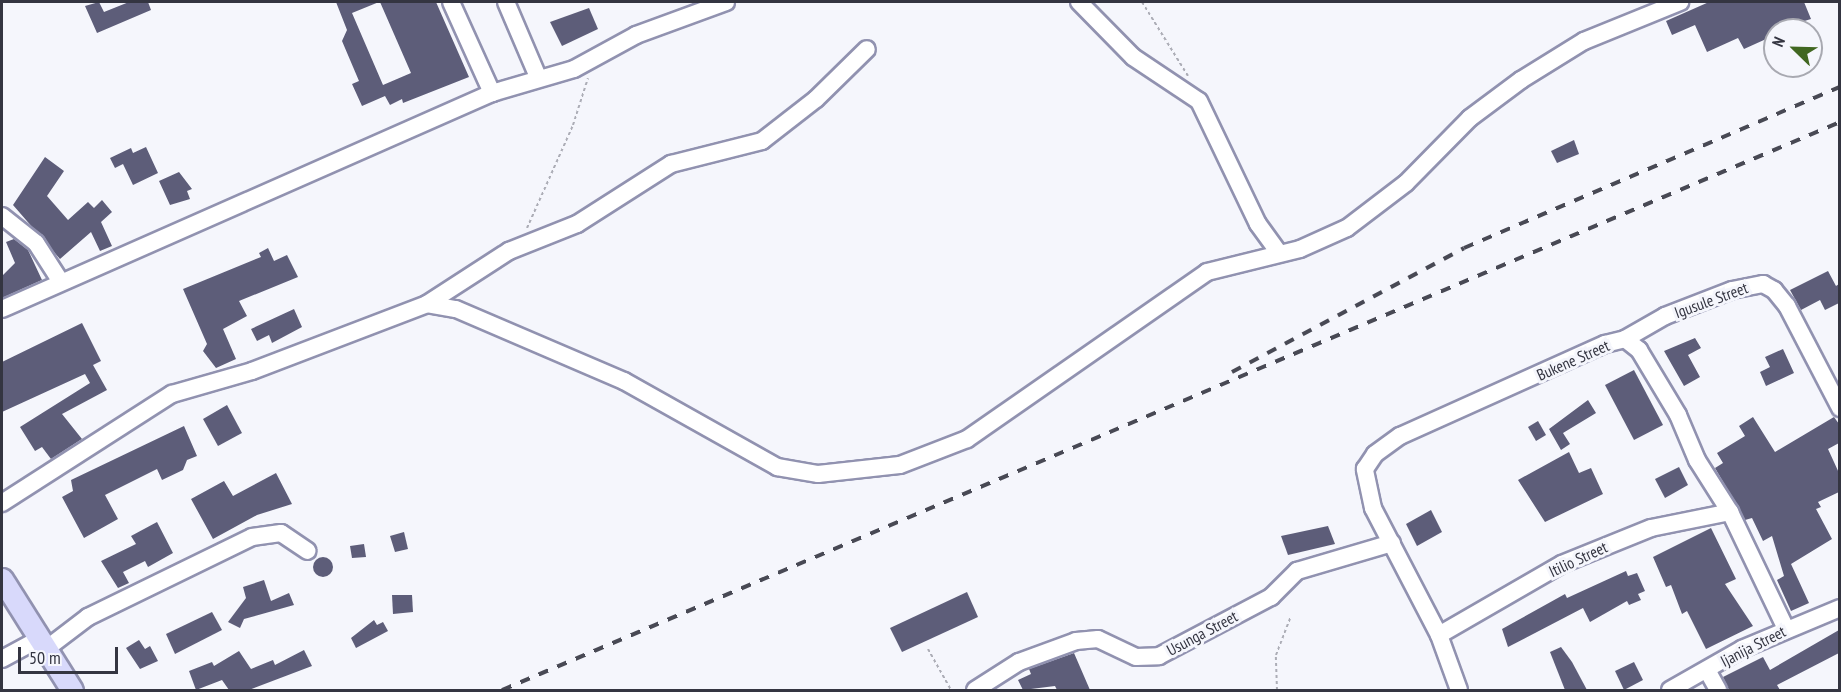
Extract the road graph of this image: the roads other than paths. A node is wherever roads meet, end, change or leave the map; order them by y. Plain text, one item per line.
1 (451, 2) edge
2 (506, 2) edge
3 (726, 2) edge
4 (1078, 2) edge
5 (1680, 2) edge
6 (867, 49) dead end
7 (538, 77) junction
8 (492, 93) junction
9 (2, 216) edge
10 (1279, 252) junction
11 (61, 282) junction
12 (432, 304) junction
13 (2, 309) edge
14 (1625, 339) junction
15 (1839, 408) edge
16 (2, 503) edge
17 (1730, 512) junction
18 (1392, 543) junction
19 (308, 551) dead end
20 (2, 579) edge
21 (1839, 609) edge
22 (1786, 629) junction
23 (1439, 635) junction
24 (43, 644) junction
25 (2, 659) edge
26 (1707, 670) junction
27 (72, 690) edge
28 (975, 690) edge
29 (1459, 690) edge
30 (1670, 690) edge
31 (1718, 690) edge

1 - 8 street
2 - 7 street
3 - 7 street
4 - 10 street
5 - 10 street
6 - 12 street
7 - 8 street
8 - 11 street
9 - 11 street
10 - 12 street
11 - 13 street
12 - 16 street
14 - 15 street, Igusule Street
14 - 17 street, Bukene Street
14 - 18 street, Bukene Street
17 - 22 street, Bukene Street
17 - 23 street, Itilio Street
18 - 23 street, Bukene Street
18 - 28 street, Usunga Street
19 - 24 street
20 - 24 main road
21 - 22 street, Ijanija Street
22 - 26 street, Ijanija Street
23 - 29 street, Bukene Street
24 - 25 street
24 - 27 main road
26 - 30 street, Ijanija Street
26 - 31 street

